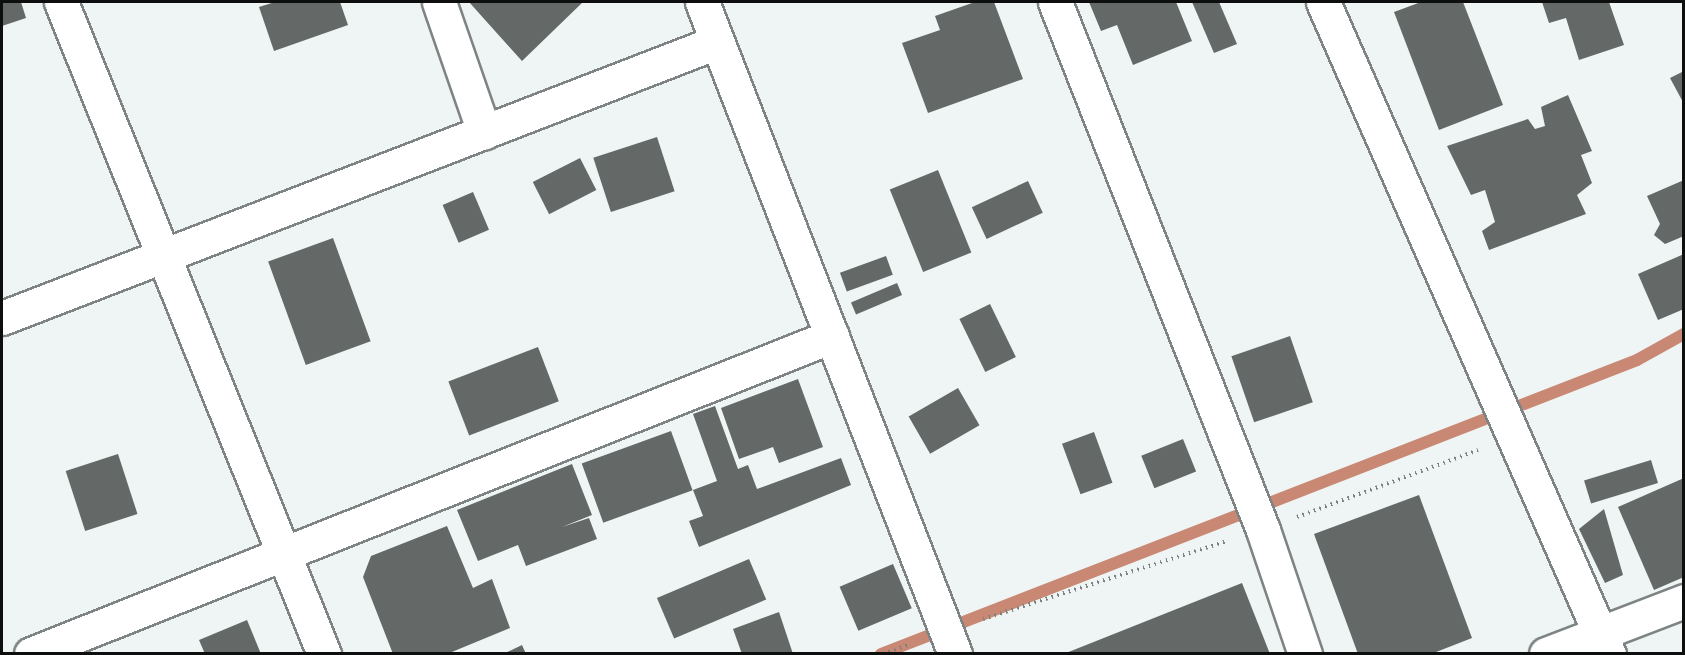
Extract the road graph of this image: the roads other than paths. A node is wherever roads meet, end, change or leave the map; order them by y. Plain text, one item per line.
1 (61, 2) edge
2 (439, 2) edge
3 (702, 2) edge
4 (1055, 2) edge
5 (1323, 2) edge
6 (717, 42) junction
7 (484, 132) junction
8 (162, 256) junction
9 (2, 318) edge
10 (832, 336) junction
11 (282, 556) junction
12 (1683, 601) edge
13 (950, 642) edge
14 (1605, 644) edge
15 (31, 654) edge
16 (324, 654) edge
17 (1305, 654) edge
18 (1546, 654) edge

1 - 8 street
2 - 7 street
3 - 6 street
4 - 17 street
5 - 14 street
6 - 7 street
6 - 10 street
7 - 8 street
8 - 9 street
8 - 11 street
10 - 11 street
10 - 13 street
11 - 15 street
11 - 16 street
12 - 14 street
14 - 18 street

